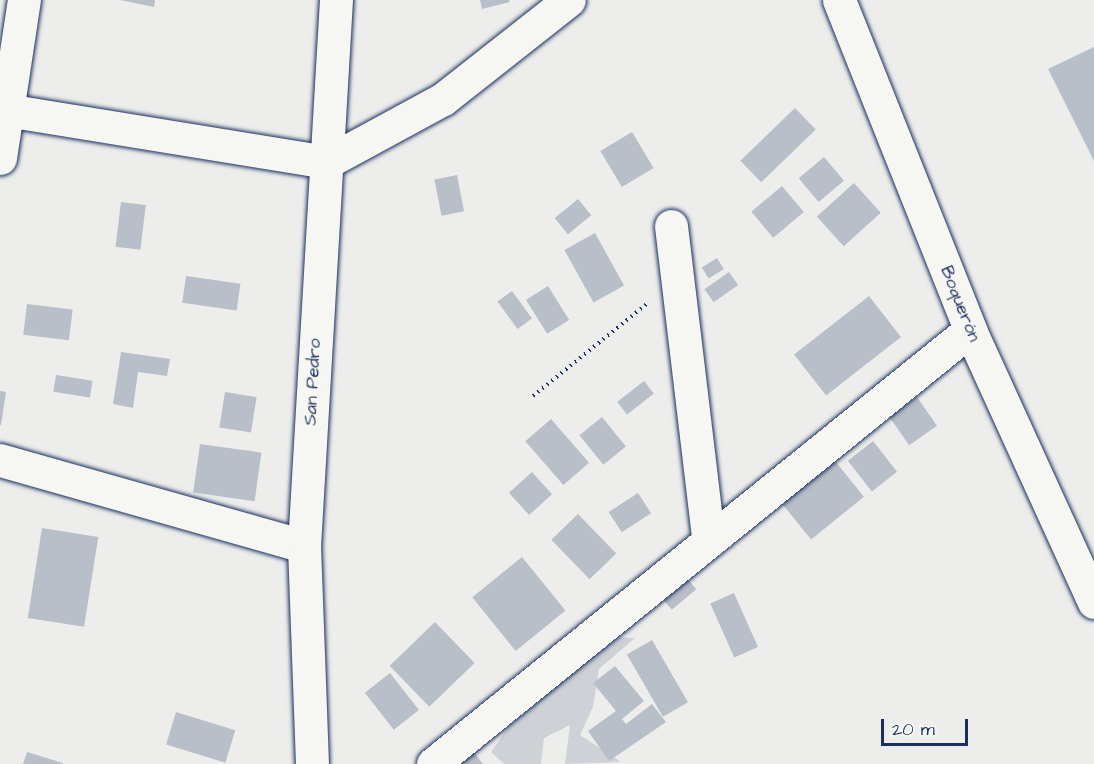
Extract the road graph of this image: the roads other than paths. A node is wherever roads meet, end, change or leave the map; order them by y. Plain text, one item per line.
1 (24, 0) edge
2 (336, 0) edge
3 (569, 0) edge
4 (839, 0) edge
5 (4, 109) edge
6 (0, 158) edge
7 (327, 162) junction
8 (671, 226) dead end
9 (970, 330) junction
10 (0, 460) edge
11 (708, 538) junction
12 (304, 546) junction
13 (1094, 602) edge
14 (312, 764) edge
15 (433, 764) edge

1 - 5 street
2 - 7 street, San Pedro
3 - 7 street
4 - 9 street, Boquerón
5 - 6 street
5 - 7 street
7 - 12 street, San Pedro
8 - 11 street
9 - 11 street
9 - 13 street, Boquerón
10 - 12 street
11 - 15 street
12 - 14 street, San Pedro

